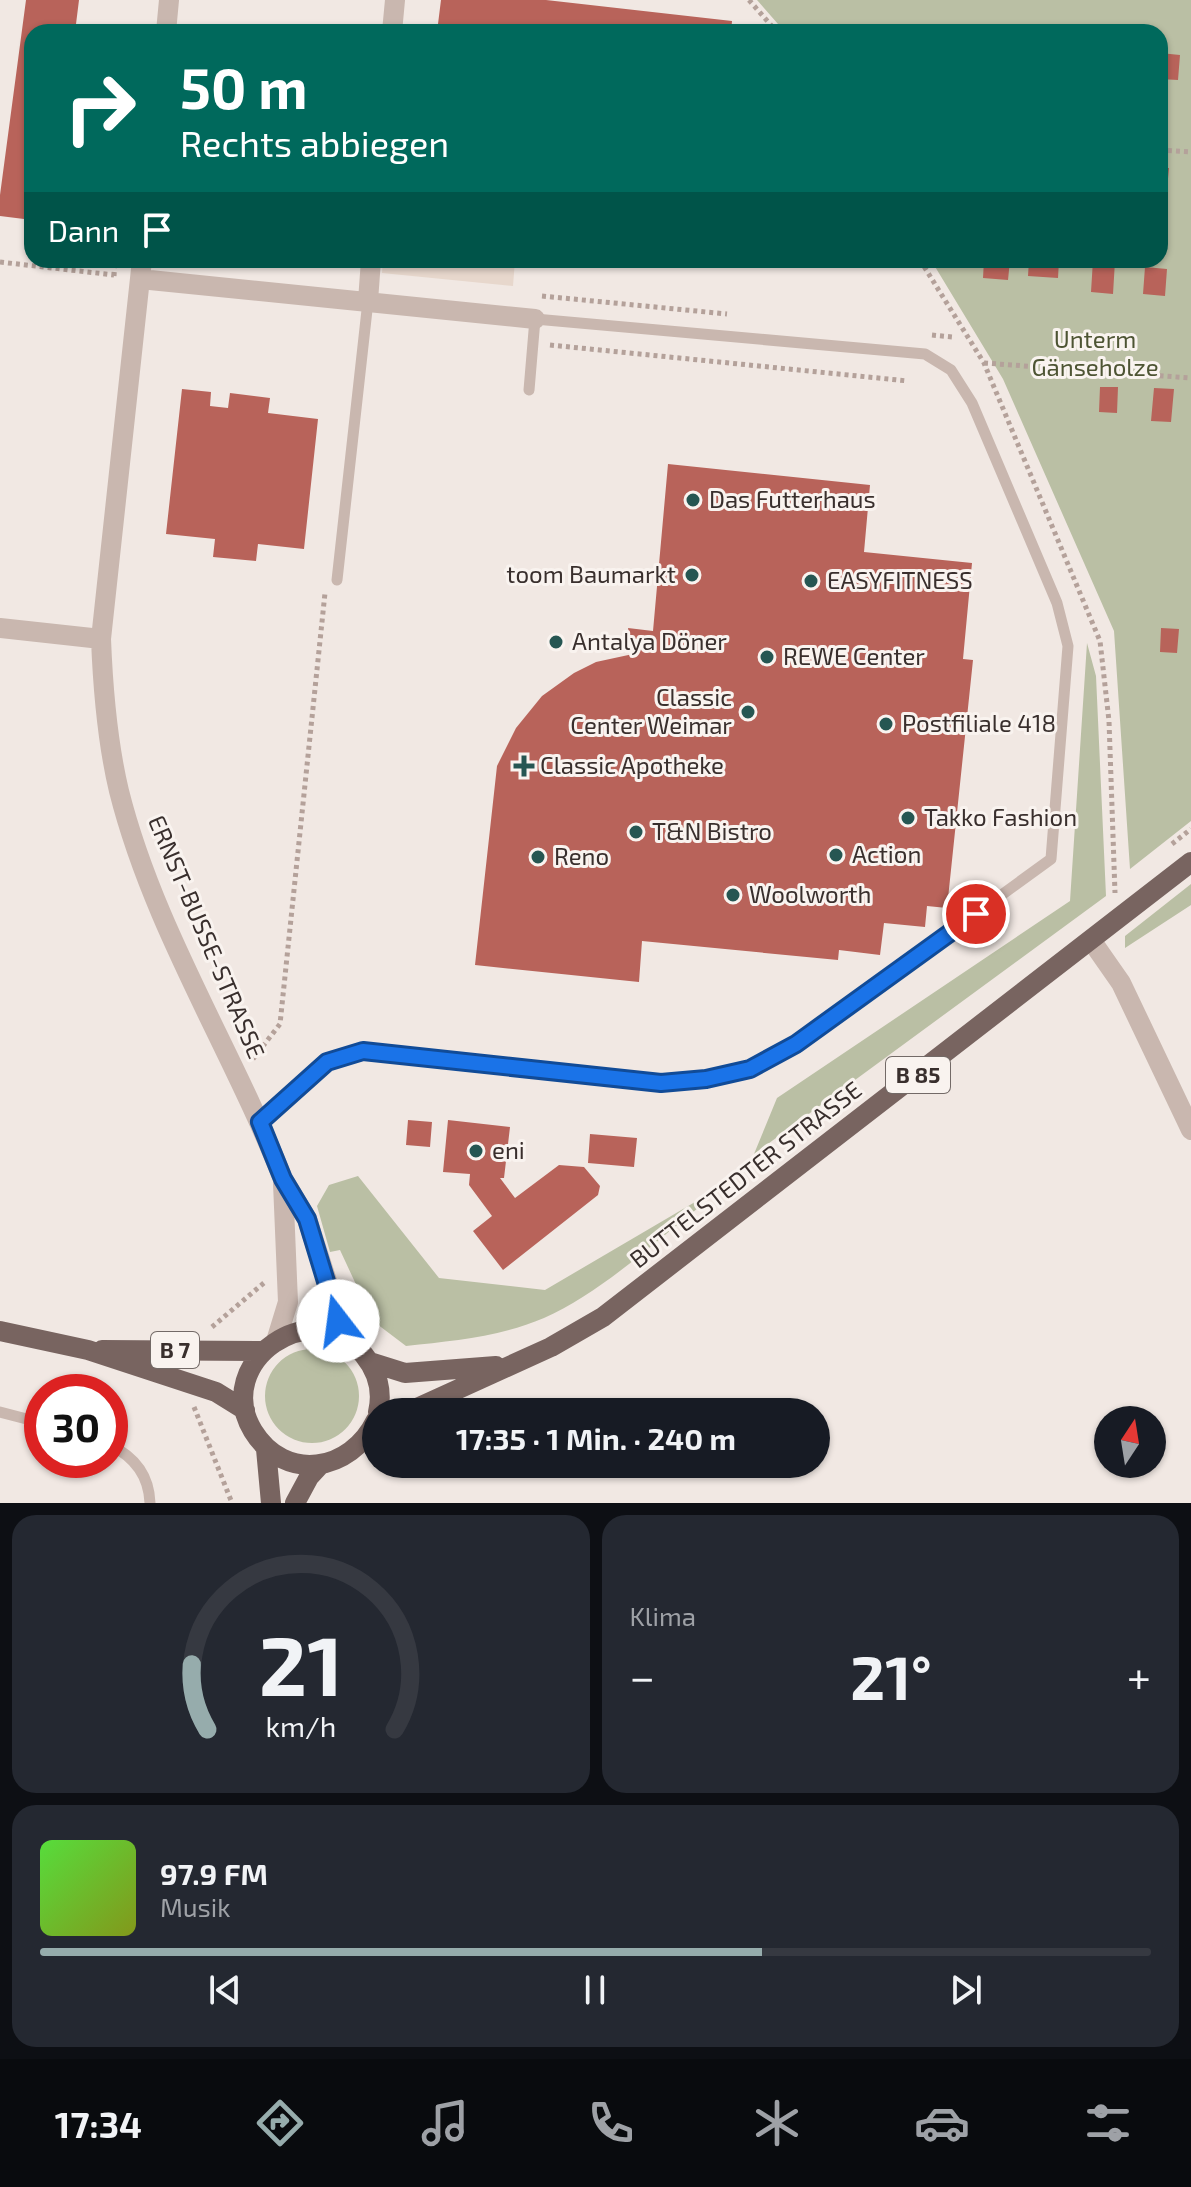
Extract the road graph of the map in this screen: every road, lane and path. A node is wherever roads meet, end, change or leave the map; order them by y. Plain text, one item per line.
1 (169, 0) edge
2 (395, 0) edge
3 (749, 0) edge
4 (167, 24) edge
5 (393, 24) edge
6 (770, 24) edge
7 (1168, 151) edge
8 (1191, 152) edge
9 (0, 262) edge
10 (24, 263) edge
11 (121, 268) edge
12 (370, 268) edge
13 (141, 269) edge
14 (527, 294) dead end
15 (368, 301) junction
16 (732, 315) dead end
17 (535, 319) junction
18 (921, 333) dead end
19 (952, 337) dead end
20 (532, 343) junction
21 (984, 363) dead end
22 (1191, 378) edge
23 (908, 381) dead end
24 (529, 390) dead end
25 (337, 580) joint
26 (0, 628) edge
27 (101, 639) junction
28 (1191, 862) edge
29 (1091, 940) junction
30 (253, 1060) dead end
31 (260, 1122) junction
32 (1191, 1130) edge
33 (283, 1179) junction
34 (287, 1267) junction
35 (0, 1331) edge
36 (204, 1333) dead end
37 (345, 1337) junction
38 (270, 1344) junction
39 (88, 1350) junction
40 (370, 1362) junction
41 (512, 1365) junction
42 (379, 1398) edge
43 (439, 1398) edge
44 (191, 1399) dead end
45 (245, 1410) junction
46 (0, 1412) edge
47 (24, 1418) edge
48 (362, 1440) edge
49 (266, 1449) junction
50 (128, 1460) edge
51 (321, 1464) junction
52 (150, 1503) edge
53 (232, 1503) edge
54 (271, 1503) edge
55 (295, 1503) edge

1 - 4 street
2 - 5 street
3 - 6 path
7 - 8 path
9 - 10 path
11 - 13 path
12 - 15 street
13 - 15 street
13 - 27 street, ERNST-BUSSE-STRASSE
14 - 16 path
15 - 17 street
15 - 25 lane
17 - 20 lane
17 - 31 lane
18 - 19 path
20 - 23 path
20 - 24 lane
21 - 22 path
25 - 30 path
26 - 27 street
27 - 31 street, ERNST-BUSSE-STRASSE
28 - 29 main road, BUTTELSTEDTER STRASSE / B 85
29 - 32 street
29 - 41 main road, BUTTELSTEDTER STRASSE / B 85
31 - 33 street, ERNST-BUSSE-STRASSE
33 - 34 street, ERNST-BUSSE-STRASSE
33 - 37 street, ERNST-BUSSE-STRASSE
34 - 36 path
34 - 38 street, ERNST-BUSSE-STRASSE
35 - 39 main road, B 7
37 - 38 main road
37 - 40 main road
38 - 39 main road, B 7
38 - 45 main road
39 - 45 main road, B 7
40 - 41 main road, B 85
40 - 42 main road
41 - 43 main road, B 85
44 - 53 path
45 - 49 main road
46 - 47 lane
48 - 51 main road
49 - 51 main road
49 - 54 main road
50 - 52 lane
51 - 55 main road

